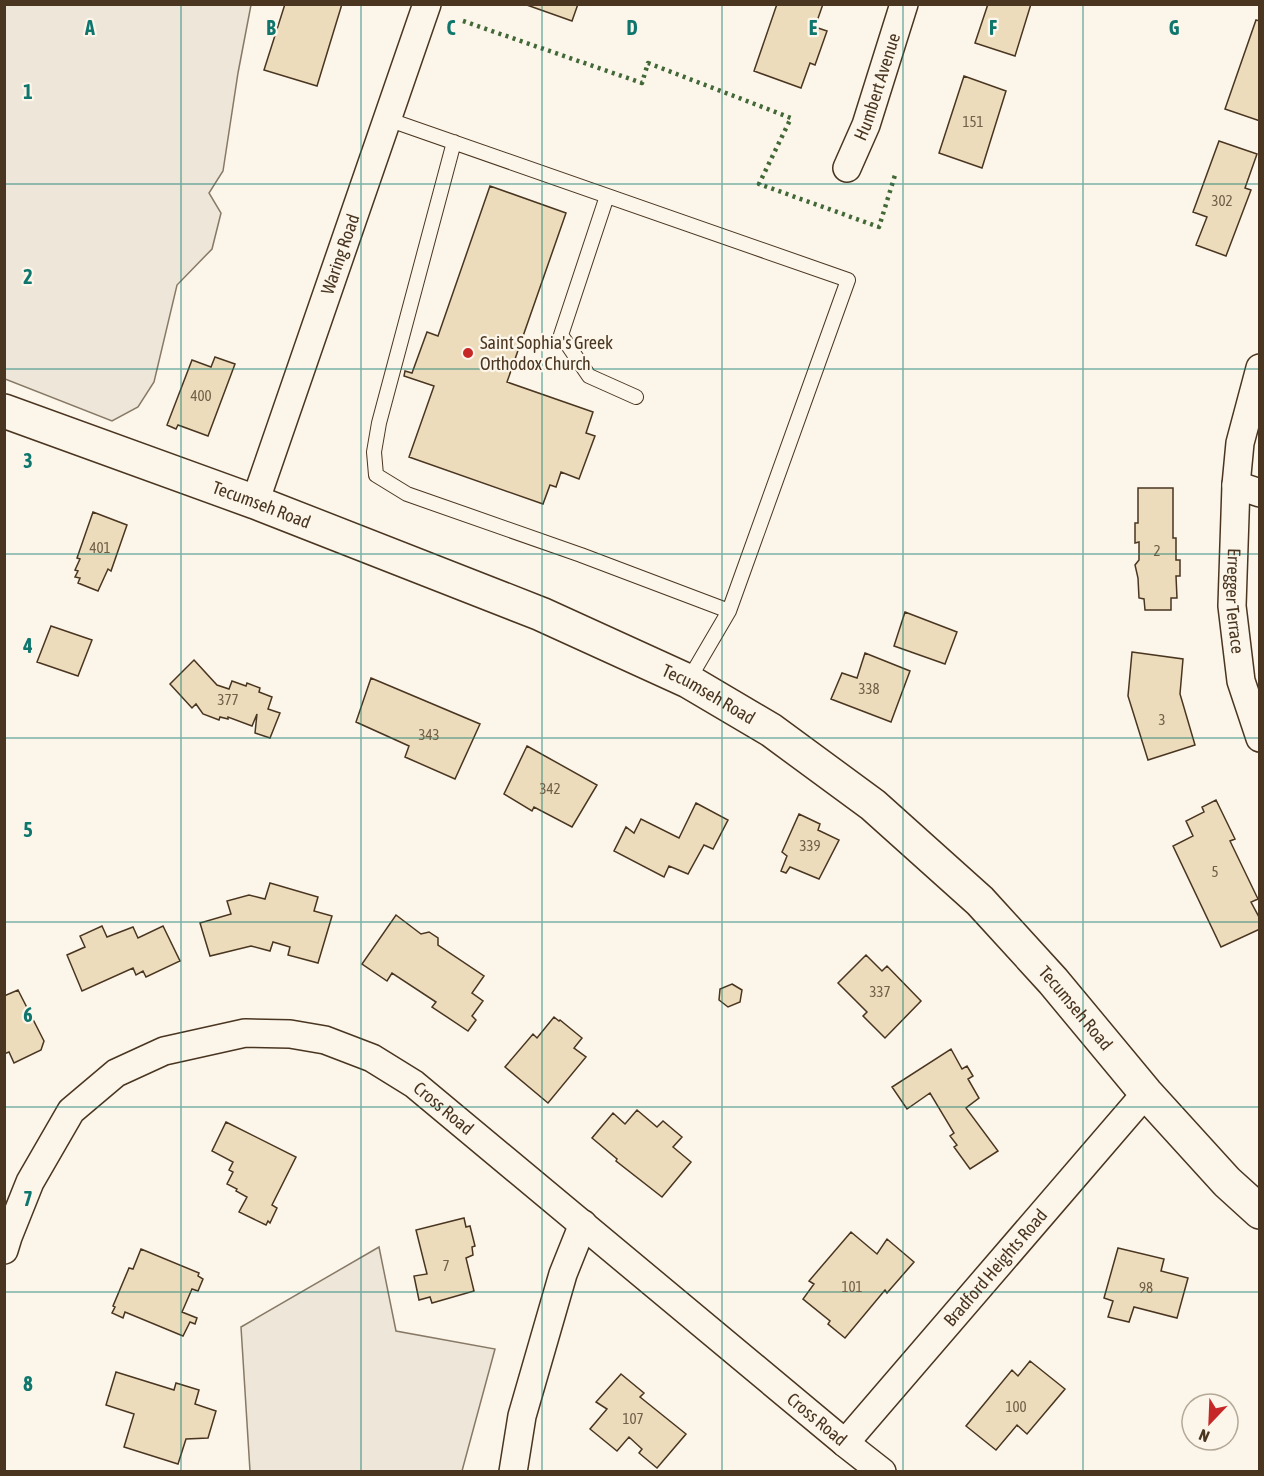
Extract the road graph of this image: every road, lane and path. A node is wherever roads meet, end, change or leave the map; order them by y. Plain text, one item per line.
1 (427, 4) edge
2 (904, 4) edge
3 (387, 119) junction
4 (454, 142) junction
5 (847, 168) dead end
6 (606, 196) junction
7 (1260, 368) edge
8 (636, 397) dead end
9 (4, 411) edge
10 (1248, 489) edge
11 (255, 502) junction
12 (729, 611) junction
13 (688, 681) junction
14 (1260, 738) edge
15 (1146, 1092) junction
16 (14, 1195) edge
17 (1260, 1212) edge
18 (583, 1224) junction
19 (4, 1251) edge
20 (845, 1443) junction
21 (513, 1472) edge
22 (882, 1472) edge

1 - 3 street, Waring Road
2 - 5 street, Humbert Avenue
3 - 4 lane
3 - 11 street, Waring Road
4 - 6 lane
4 - 12 lane
6 - 8 lane
6 - 12 lane
7 - 10 street, Erregger Terrace
9 - 11 street, Tecumseh Road
10 - 14 street, Erregger Terrace
11 - 13 street, Tecumseh Road
12 - 13 lane
13 - 15 street, Tecumseh Road
15 - 17 street, Tecumseh Road
15 - 20 street, Bradford Heights Road
16 - 18 street, Cross Road
16 - 19 street, Cross Road
18 - 20 street, Cross Road
18 - 21 street
20 - 22 street, Cross Road

